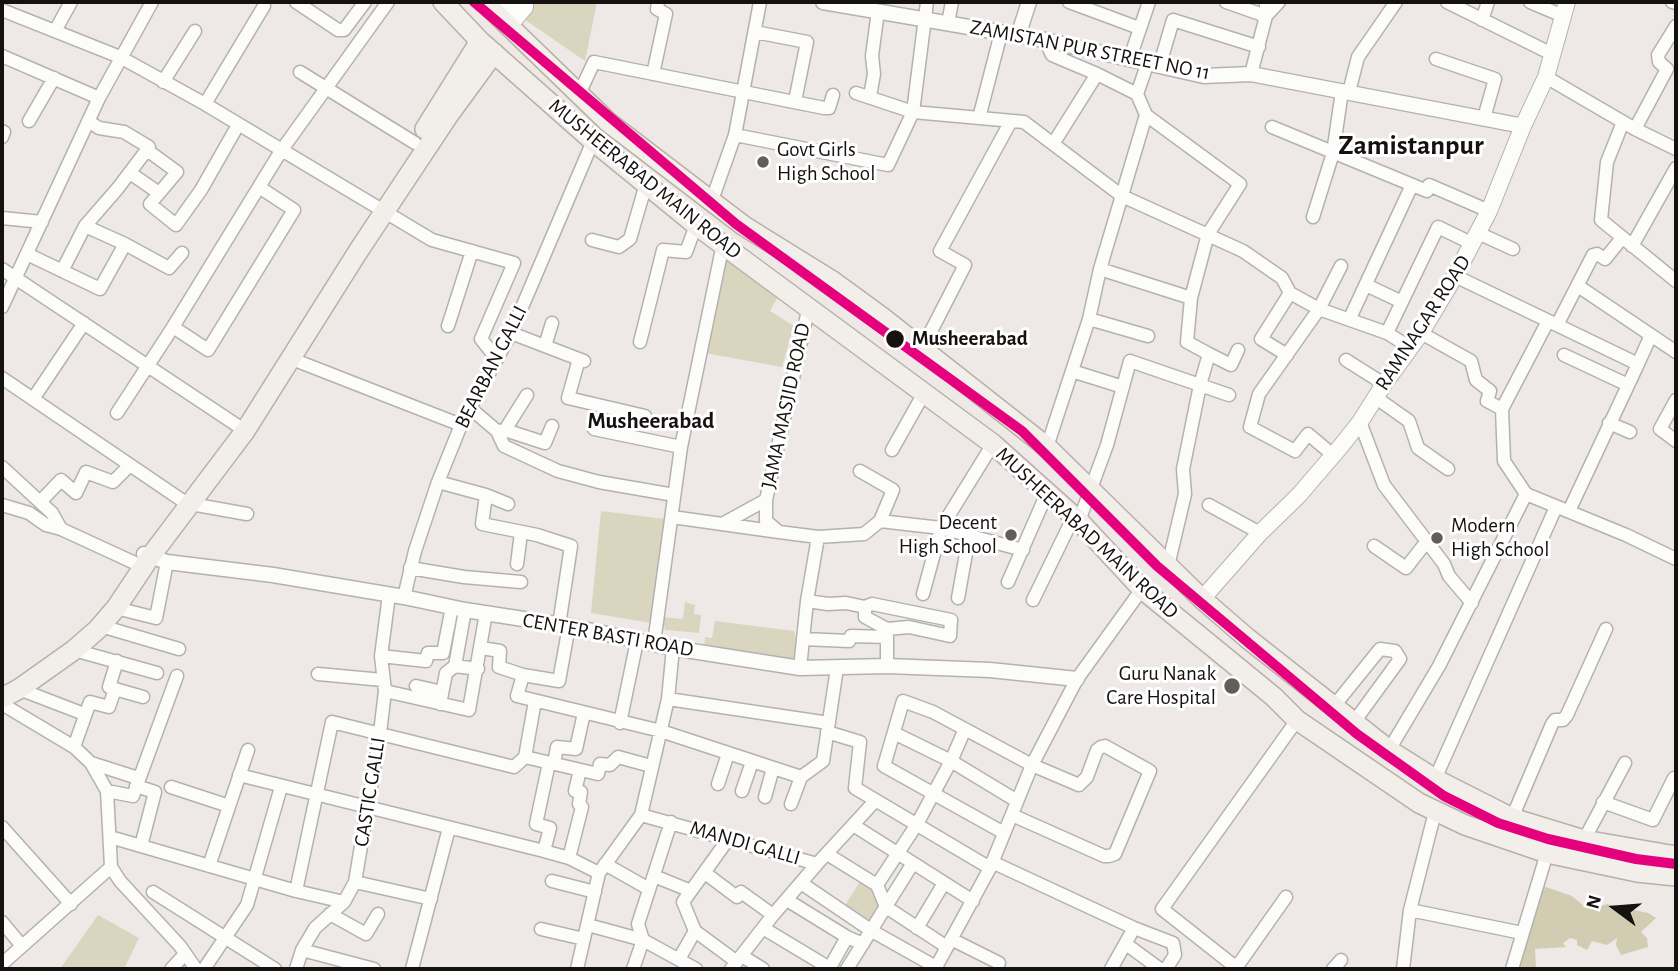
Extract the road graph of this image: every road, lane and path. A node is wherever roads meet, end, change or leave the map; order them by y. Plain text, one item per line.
1 (71, 2) edge
2 (152, 2) edge
3 (296, 2) edge
4 (365, 2) edge
5 (388, 2) edge
6 (443, 2) edge
7 (484, 2) edge
8 (514, 2) edge
9 (525, 2) edge
10 (658, 2) edge
11 (761, 2) edge
12 (823, 2) edge
13 (927, 2) edge
14 (952, 2) edge
15 (1029, 2) edge
16 (1069, 2) edge
17 (1149, 2) edge
18 (1226, 2) edge
19 (1266, 2) edge
20 (1279, 2) edge
21 (1396, 2) edge
22 (1447, 2) edge
23 (1488, 2) edge
24 (1530, 2) edge
25 (847, 4) edge
26 (264, 6) dead end
27 (1565, 9) edge
28 (2, 10) edge
29 (878, 11) junction
30 (1266, 16) junction
31 (924, 19) junction
32 (1482, 20) junction
33 (503, 22) junction
34 (948, 23) junction
35 (1676, 26) edge
36 (1139, 28) junction
37 (55, 31) junction
38 (195, 31) dead end
39 (755, 32) junction
40 (1001, 33) junction
41 (1018, 36) junction
42 (1045, 40) junction
43 (487, 47) junction
44 (1259, 47) junction
45 (1552, 54) junction
46 (2, 56) edge
47 (120, 57) junction
48 (1130, 58) junction
49 (1436, 59) dead end
50 (1154, 63) junction
51 (300, 72) dead end
52 (653, 74) junction
53 (1097, 74) junction
54 (1251, 74) junction
55 (1546, 77) junction
56 (54, 78) junction
57 (561, 78) junction
58 (163, 82) junction
59 (326, 88) junction
60 (743, 92) junction
61 (1346, 92) junction
62 (856, 93) dead end
63 (579, 94) junction
64 (1137, 94) junction
65 (832, 95) dead end
66 (870, 96) junction
67 (99, 98) junction
68 (544, 98) junction
69 (795, 102) junction
70 (205, 104) junction
71 (913, 112) junction
72 (1146, 115) junction
73 (979, 118) junction
74 (1484, 118) junction
75 (29, 121) dead end
76 (88, 121) junction
77 (1011, 121) junction
78 (1623, 122) junction
79 (238, 125) junction
80 (1522, 126) junction
81 (1272, 127) dead end
82 (1635, 129) junction
83 (2, 131) edge
84 (735, 135) junction
85 (2, 137) edge
86 (593, 141) junction
87 (415, 143) junction
88 (1053, 144) junction
89 (637, 145) junction
90 (1676, 149) edge
91 (147, 150) junction
92 (281, 151) junction
93 (1333, 153) junction
94 (654, 158) junction
95 (621, 163) junction
96 (1676, 168) edge
97 (130, 173) junction
98 (643, 181) junction
99 (1412, 185) junction
100 (259, 187) junction
101 (159, 193) junction
102 (1122, 195) junction
103 (712, 200) junction
104 (380, 210) junction
105 (1489, 211) junction
106 (1313, 217) dead end
107 (2, 218) edge
108 (42, 222) junction
109 (696, 225) junction
110 (85, 226) junction
111 (1209, 234) junction
112 (1476, 238) junction
113 (592, 240) dead end
114 (1627, 242) junction
115 (125, 244) junction
116 (723, 244) junction
117 (1513, 249) dead end
118 (472, 251) junction
119 (182, 253) dead end
120 (27, 254) junction
121 (1341, 266) dead end
122 (2, 269) edge
123 (1100, 270) junction
124 (62, 271) junction
125 (1674, 273) edge
126 (1455, 276) junction
127 (16, 278) junction
128 (1366, 285) junction
129 (1578, 286) junction
130 (1290, 293) junction
131 (1191, 298) junction
132 (1400, 301) junction
133 (808, 306) junction
134 (2, 307) edge
135 (1319, 309) junction
136 (1350, 318) junction
137 (1089, 319) junction
138 (84, 323) junction
139 (552, 323) dead end
140 (1553, 323) junction
141 (448, 326) dead end
142 (173, 327) junction
143 (1387, 332) junction
144 (1421, 332) junction
145 (511, 333) junction
146 (1651, 335) junction
147 (1148, 336) dead end
148 (640, 342) dead end
149 (545, 346) junction
150 (923, 348) junction
151 (1411, 348) junction
152 (1238, 350) dead end
153 (1676, 352) edge
154 (1209, 354) junction
155 (1287, 355) junction
156 (1564, 355) dead end
157 (292, 359) junction
158 (497, 359) junction
159 (1346, 360) dead end
160 (1638, 364) junction
161 (147, 365) junction
162 (1072, 371) junction
163 (2, 378) edge
164 (1200, 385) junction
165 (1628, 385) junction
166 (1123, 387) junction
167 (1379, 391) junction
168 (923, 394) junction
169 (527, 395) dead end
170 (1229, 396) dead end
171 (33, 399) junction
172 (1676, 400) edge
173 (470, 408) junction
174 (1502, 409) junction
175 (117, 412) dead end
176 (645, 416) dead end
177 (1360, 422) junction
178 (1609, 423) junction
179 (461, 425) junction
180 (237, 426) junction
181 (552, 426) dead end
182 (594, 429) dead end
183 (501, 431) junction
184 (1630, 432) dead end
185 (1676, 441) edge
186 (993, 444) junction
187 (681, 447) junction
188 (1047, 447) junction
189 (892, 450) dead end
190 (1333, 455) junction
191 (130, 466) junction
192 (2, 467) edge
193 (1448, 469) dead end
194 (860, 471) dead end
195 (438, 482) junction
196 (1091, 491) junction
197 (1047, 493) junction
198 (1527, 494) junction
199 (486, 495) junction
200 (674, 495) junction
201 (766, 500) junction
202 (40, 502) junction
203 (187, 503) junction
204 (508, 504) dead end
205 (2, 505) edge
206 (1209, 505) dead end
207 (1562, 509) junction
208 (247, 514) dead end
209 (672, 517) junction
210 (1077, 518) junction
211 (880, 521) junction
212 (724, 523) junction
213 (941, 528) junction
214 (61, 529) junction
215 (779, 532) junction
216 (521, 533) junction
217 (1260, 533) junction
218 (818, 537) junction
219 (969, 537) junction
220 (1427, 541) junction
221 (1374, 546) dead end
222 (1023, 550) junction
223 (149, 559) junction
224 (1676, 559) edge
225 (517, 564) dead end
226 (1168, 566) junction
227 (410, 568) junction
228 (521, 582) dead end
229 (1009, 582) dead end
230 (1142, 589) junction
231 (923, 594) dead end
232 (397, 596) junction
233 (958, 598) dead end
234 (1202, 599) junction
235 (1033, 600) dead end
236 (807, 601) junction
237 (1472, 603) junction
238 (865, 607) junction
239 (117, 608) junction
240 (458, 608) junction
241 (912, 611) junction
242 (486, 613) junction
243 (101, 626) junction
244 (564, 626) junction
245 (909, 627) junction
246 (1606, 629) dead end
247 (887, 633) junction
248 (803, 639) junction
249 (637, 640) junction
250 (654, 643) junction
251 (481, 648) junction
252 (673, 648) junction
253 (180, 649) dead end
254 (74, 650) junction
255 (381, 656) junction
256 (117, 661) junction
257 (455, 666) junction
258 (887, 666) junction
259 (800, 668) junction
260 (838, 668) junction
261 (478, 669) junction
262 (157, 673) dead end
263 (1292, 673) junction
264 (318, 674) dead end
265 (523, 675) junction
266 (177, 676) dead end
267 (1077, 679) junction
268 (384, 685) junction
269 (416, 686) dead end
270 (115, 689) junction
271 (7, 692) edge
272 (143, 697) dead end
273 (1274, 697) junction
274 (441, 698) junction
275 (668, 699) junction
276 (535, 701) junction
277 (2, 704) edge
278 (1334, 706) junction
279 (584, 713) junction
280 (85, 714) junction
281 (1297, 720) junction
282 (1354, 722) junction
283 (620, 723) junction
284 (828, 728) junction
285 (965, 729) junction
286 (661, 731) junction
287 (380, 733) junction
288 (894, 733) junction
289 (74, 747) junction
290 (248, 750) dead end
291 (1389, 751) junction
292 (728, 754) junction
293 (525, 757) junction
294 (951, 761) junction
295 (752, 762) junction
296 (91, 763) junction
297 (1625, 763) dead end
298 (552, 764) junction
299 (1032, 765) junction
300 (651, 766) junction
301 (773, 768) junction
302 (580, 769) junction
303 (239, 775) junction
304 (801, 777) junction
305 (1674, 778) dead end
306 (1435, 779) junction
307 (137, 782) junction
308 (718, 783) dead end
309 (281, 786) junction
310 (171, 787) dead end
311 (107, 791) junction
312 (742, 791) dead end
313 (934, 792) junction
314 (318, 796) junction
315 (765, 797) dead end
316 (875, 801) junction
317 (1017, 801) junction
318 (1603, 802) junction
319 (791, 804) dead end
320 (229, 806) junction
321 (368, 806) junction
322 (1435, 812) junction
323 (640, 815) junction
324 (1012, 815) junction
325 (1512, 818) junction
326 (671, 822) junction
327 (917, 824) junction
328 (853, 825) junction
329 (2, 828) edge
330 (449, 828) junction
331 (1004, 833) junction
332 (110, 837) junction
333 (729, 838) junction
334 (1584, 840) junction
335 (141, 846) junction
336 (544, 851) junction
337 (1547, 853) junction
338 (827, 854) junction
339 (899, 855) junction
340 (569, 858) junction
341 (913, 863) junction
342 (817, 864) junction
343 (991, 865) junction
344 (209, 866) junction
345 (1676, 866) edge
346 (111, 867) junction
347 (602, 869) junction
348 (705, 873) junction
349 (654, 876) junction
350 (257, 879) junction
351 (552, 881) dead end
352 (355, 882) junction
353 (801, 883) junction
354 (944, 883) junction
355 (877, 885) junction
356 (649, 889) junction
357 (296, 891) junction
358 (691, 891) junction
359 (153, 892) dead end
360 (595, 892) junction
361 (1286, 897) dead end
362 (431, 899) junction
363 (787, 900) junction
364 (973, 901) junction
365 (344, 902) junction
366 (71, 904) junction
367 (886, 907) junction
368 (1410, 910) junction
369 (330, 914) junction
370 (378, 914) dead end
371 (774, 915) junction
372 (2, 922) edge
373 (587, 925) junction
374 (763, 928) junction
375 (917, 928) junction
376 (1134, 928) junction
377 (541, 929) dead end
378 (872, 930) junction
379 (695, 931) junction
380 (1522, 933) junction
381 (847, 937) junction
382 (225, 938) junction
383 (584, 939) junction
384 (643, 940) junction
385 (949, 943) junction
386 (863, 944) junction
387 (1126, 944) junction
388 (22, 946) junction
389 (302, 950) junction
390 (185, 954) junction
391 (680, 959) junction
392 (737, 962) edge
393 (999, 963) dead end
394 (2, 964) edge
395 (935, 968) edge
396 (171, 969) edge
397 (196, 969) edge
398 (204, 969) edge
399 (275, 969) edge
400 (296, 969) edge
401 (374, 969) edge
402 (412, 969) edge
403 (577, 969) edge
404 (633, 969) edge
405 (696, 969) edge
406 (763, 969) edge
407 (830, 969) edge
408 (847, 969) edge
409 (1111, 969) edge
410 (1160, 969) edge
411 (1166, 969) edge
412 (1237, 969) edge
413 (1403, 969) edge
414 (1511, 969) edge

1 - 37 street
2 - 47 street
3 - 4 street
5 - 59 street
6 - 43 main road, MUSHEERABAD MAIN ROAD
7 - 33 main road, MUSHEERABAD MAIN ROAD
8 - 33 main road
9 - 33 main road
10 - 52 street
11 - 39 street
12 - 25 street, ZAMISTAN PUR STREET NO 11
13 - 31 street
14 - 34 street
15 - 41 street
16 - 36 street
17 - 36 street
18 - 30 street
19 - 30 street
20 - 30 street
21 - 61 street
22 - 32 street
23 - 32 street
24 - 27 street
25 - 29 street, ZAMISTAN PUR STREET NO 11
26 - 70 street
27 - 45 main road, RAMNAGAR ROAD
28 - 37 street
29 - 31 street, ZAMISTAN PUR STREET NO 11
29 - 66 street
30 - 44 street
31 - 34 street, ZAMISTAN PUR STREET NO 11
31 - 71 street
32 - 45 street
33 - 57 main road, MUSHEERABAD MAIN ROAD
34 - 40 street, ZAMISTAN PUR STREET NO 11
35 - 82 street
36 - 48 street
37 - 47 street
38 - 58 street
39 - 60 street
39 - 69 street
40 - 41 street, ZAMISTAN PUR STREET NO 11
40 - 73 street
41 - 42 street, ZAMISTAN PUR STREET NO 11
42 - 48 street, ZAMISTAN PUR STREET NO 11
42 - 53 street
43 - 68 main road, MUSHEERABAD MAIN ROAD
43 - 87 main road
43 - 104 main road
44 - 50 street
44 - 54 street
45 - 55 main road, RAMNAGAR ROAD
46 - 56 street
47 - 58 street
47 - 67 street
48 - 50 street, ZAMISTAN PUR STREET NO 11
49 - 74 street
50 - 54 street, ZAMISTAN PUR STREET NO 11
50 - 64 street
51 - 59 street
52 - 60 street
52 - 63 street
53 - 64 street
53 - 88 street
54 - 61 street, ZAMISTAN PUR STREET NO 11
55 - 78 street
55 - 80 main road, RAMNAGAR ROAD
56 - 67 street
56 - 75 street
57 - 63 main road, MUSHEERABAD MAIN ROAD
57 - 68 main road
58 - 70 street
59 - 87 street
59 - 92 street
60 - 69 street
60 - 84 street
61 - 74 street, ZAMISTAN PUR STREET NO 11
61 - 93 street
62 - 66 street
63 - 89 main road, MUSHEERABAD MAIN ROAD
64 - 72 street
65 - 69 street
66 - 71 street
67 - 76 street
68 - 86 main road, MUSHEERABAD MAIN ROAD
70 - 79 street
71 - 73 street
71 - 84 street
72 - 102 street
72 - 111 street
73 - 77 street
74 - 80 street, ZAMISTAN PUR STREET NO 11
76 - 91 street
76 - 108 street
77 - 88 street
77 - 150 street
78 - 82 street
78 - 114 street
79 - 92 street
79 - 101 street
80 - 105 main road, RAMNAGAR ROAD
81 - 93 street
82 - 90 street
83 - 85 street
84 - 103 street
86 - 95 main road, MUSHEERABAD MAIN ROAD
86 - 145 street, BEARBAN GALLI
87 - 104 main road
88 - 102 street
89 - 94 main road, MUSHEERABAD MAIN ROAD
89 - 95 main road
91 - 97 street
91 - 101 street
92 - 100 street
92 - 104 street
93 - 99 street
93 - 106 street
94 - 98 main road
94 - 103 main road, MUSHEERABAD MAIN ROAD
95 - 98 main road, MUSHEERABAD MAIN ROAD
96 - 114 street
97 - 101 street
97 - 110 street
98 - 109 main road, MUSHEERABAD MAIN ROAD
98 - 113 street
99 - 105 street
99 - 128 street
100 - 142 street
100 - 142 street
102 - 111 street
102 - 123 street
103 - 150 main road, MUSHEERABAD MAIN ROAD
104 - 118 street
104 - 157 main road
104 - 180 main road
105 - 112 main road, RAMNAGAR ROAD
107 - 108 street
108 - 120 street
109 - 116 main road, MUSHEERABAD MAIN ROAD
109 - 148 street
110 - 115 street
110 - 124 street
111 - 130 street
111 - 131 street
112 - 117 street
112 - 126 main road, RAMNAGAR ROAD
112 - 132 street
114 - 125 street
114 - 129 street
115 - 119 street
115 - 124 street
116 - 133 main road, MUSHEERABAD MAIN ROAD
116 - 187 street
118 - 141 street
118 - 158 street
120 - 124 street
120 - 127 street
121 - 135 street
122 - 127 street
123 - 131 street
123 - 137 street
126 - 140 street
126 - 144 main road, RAMNAGAR ROAD
127 - 134 street
127 - 138 street
128 - 132 street
128 - 136 street
129 - 140 street
129 - 146 street
130 - 135 street
130 - 155 street
131 - 154 street
132 - 143 street
133 - 168 main road, MUSHEERABAD MAIN ROAD
133 - 201 street, JAMA MASJID ROAD
135 - 136 street
135 - 155 street
136 - 143 street
137 - 147 street
137 - 162 street
138 - 161 street
138 - 171 street
139 - 149 street
140 - 160 street
140 - 174 street
142 - 161 street
143 - 151 street
144 - 151 main road, RAMNAGAR ROAD
144 - 174 street
145 - 149 street
145 - 158 street, BEARBAN GALLI
146 - 153 street
146 - 160 street
149 - 176 street
150 - 188 main road, MUSHEERABAD MAIN ROAD
151 - 167 main road, RAMNAGAR ROAD
152 - 154 street
154 - 164 street
155 - 190 street
156 - 165 street
157 - 179 street
157 - 203 main road
158 - 173 street, BEARBAN GALLI
159 - 167 street
160 - 165 street
161 - 175 street
161 - 180 street
162 - 166 street
162 - 188 street
163 - 171 street
164 - 166 street
164 - 170 street
164 - 226 street
165 - 178 street
166 - 196 street
167 - 177 main road, RAMNAGAR ROAD
167 - 193 street
168 - 186 main road, MUSHEERABAD MAIN ROAD
168 - 189 street
169 - 183 street
171 - 191 street
172 - 185 street
173 - 179 street, BEARBAN GALLI
173 - 183 street
174 - 198 street
177 - 190 main road, RAMNAGAR ROAD
177 - 220 street
178 - 184 street
178 - 207 street
179 - 195 street, BEARBAN GALLI
180 - 203 main road
181 - 183 street
182 - 187 street
183 - 200 street
186 - 197 main road, MUSHEERABAD MAIN ROAD
186 - 213 street
187 - 200 street
188 - 196 main road, MUSHEERABAD MAIN ROAD
190 - 217 main road, RAMNAGAR ROAD
191 - 202 street
191 - 203 street
192 - 202 street
194 - 211 street
195 - 199 street
195 - 227 street, BEARBAN GALLI
196 - 210 street
196 - 226 main road, MUSHEERABAD MAIN ROAD
197 - 210 main road, MUSHEERABAD MAIN ROAD
197 - 222 street
198 - 207 street
198 - 237 street
199 - 204 street
199 - 216 street
200 - 209 street
201 - 212 street, JAMA MASJID ROAD
201 - 215 street
202 - 214 street
203 - 208 street
203 - 223 main road
205 - 214 street
206 - 217 street
207 - 224 street
207 - 306 street
209 - 212 street
209 - 250 street
210 - 230 main road, MUSHEERABAD MAIN ROAD
210 - 235 street
211 - 213 street
211 - 218 street
212 - 215 street
213 - 219 street
213 - 231 street
214 - 223 street
215 - 218 street
216 - 225 street
216 - 244 street
217 - 234 main road, RAMNAGAR ROAD
218 - 236 street
219 - 222 street
219 - 233 street
220 - 221 street
220 - 237 street
222 - 229 street
223 - 232 street, CENTER BASTI ROAD
223 - 239 main road
223 - 239 street
223 - 271 main road
226 - 234 main road, MUSHEERABAD MAIN ROAD
227 - 228 street
227 - 232 street, BEARBAN GALLI
230 - 267 street
230 - 273 main road, MUSHEERABAD MAIN ROAD
232 - 240 street, CENTER BASTI ROAD
232 - 255 street, CASTIC GALLI
234 - 263 main road, MUSHEERABAD MAIN ROAD
236 - 238 street
236 - 248 street
237 - 291 street
238 - 241 street
238 - 247 street
239 - 243 main road
240 - 242 street, CENTER BASTI ROAD
240 - 255 street
240 - 257 street
241 - 245 street
241 - 245 street
242 - 244 street, CENTER BASTI ROAD
242 - 251 street
243 - 253 street
243 - 254 main road
244 - 249 street, CENTER BASTI ROAD
244 - 265 street
245 - 247 street
246 - 325 street
247 - 248 street
247 - 258 street
248 - 259 street
249 - 250 street, CENTER BASTI ROAD
249 - 283 street
250 - 252 street, CENTER BASTI ROAD
251 - 261 street
251 - 265 street
252 - 259 street, CENTER BASTI ROAD
252 - 275 street
254 - 256 street
254 - 271 main road
255 - 268 street, CASTIC GALLI
256 - 262 street
256 - 270 street
257 - 261 street
257 - 274 street
258 - 260 street, CENTER BASTI ROAD
258 - 267 street, CENTER BASTI ROAD
259 - 260 street, CENTER BASTI ROAD
260 - 284 street
261 - 274 street
263 - 273 main road
263 - 278 main road, MUSHEERABAD MAIN ROAD
264 - 268 street
265 - 276 street
266 - 307 street
267 - 299 street
268 - 274 street
268 - 287 street, CASTIC GALLI
269 - 274 street
270 - 272 street
270 - 280 street
271 - 280 street
273 - 281 main road, MUSHEERABAD MAIN ROAD
275 - 284 street
275 - 286 street
276 - 279 street
276 - 293 street
277 - 289 street
278 - 282 main road, MUSHEERABAD MAIN ROAD
278 - 282 street
279 - 283 street
279 - 298 street
280 - 289 street
281 - 322 main road, MUSHEERABAD MAIN ROAD
281 - 412 street
282 - 291 main road, MUSHEERABAD MAIN ROAD
283 - 286 street
284 - 304 street
284 - 316 street
285 - 288 street
285 - 294 street
285 - 299 street
286 - 292 street
286 - 300 street
287 - 293 street
287 - 314 street
287 - 321 street, CASTIC GALLI
288 - 294 street
288 - 313 street
289 - 296 street
290 - 303 street
291 - 306 main road, MUSHEERABAD MAIN ROAD
292 - 295 street
292 - 308 street
293 - 298 street
294 - 313 street
294 - 317 street
295 - 301 street
295 - 312 street
296 - 307 street
296 - 311 street
297 - 318 street
298 - 302 street
298 - 336 street
299 - 317 street
299 - 324 street
300 - 302 street
300 - 323 street
301 - 304 street
301 - 315 street
302 - 340 street
303 - 309 street
303 - 320 street
304 - 319 street
305 - 318 street
306 - 325 main road, MUSHEERABAD MAIN ROAD
307 - 311 street
307 - 335 street
309 - 314 street
309 - 350 street
310 - 320 street
311 - 332 street
313 - 327 street
313 - 331 street
314 - 321 street
314 - 357 street
316 - 327 street
316 - 328 street, MANDI GALLI
317 - 324 street
318 - 334 street
320 - 344 street
321 - 330 street
321 - 352 street, CASTIC GALLI
322 - 337 main road, MUSHEERABAD MAIN ROAD
322 - 368 street
323 - 326 street, MANDI GALLI
323 - 347 street
324 - 331 street
325 - 334 main road, MUSHEERABAD MAIN ROAD
326 - 333 street, MANDI GALLI
326 - 349 street
327 - 339 street
327 - 343 street
328 - 338 street, MANDI GALLI
328 - 339 street
329 - 366 street
330 - 336 street
330 - 362 street
331 - 343 street
332 - 335 street
332 - 346 street
333 - 342 street, MANDI GALLI
333 - 348 street
334 - 345 main road, MUSHEERABAD MAIN ROAD
335 - 344 street
336 - 340 street
337 - 345 main road, MUSHEERABAD MAIN ROAD
337 - 380 street
338 - 342 street, MANDI GALLI
338 - 355 street
339 - 341 street
339 - 355 street
340 - 347 street
341 - 354 street
341 - 367 street
342 - 353 street
343 - 364 street
343 - 376 street
344 - 350 street
346 - 366 street
346 - 390 street
347 - 356 street
347 - 360 street
348 - 358 street
348 - 371 street
349 - 356 street
349 - 358 street
350 - 357 street
350 - 382 street
351 - 360 street
352 - 362 street
352 - 365 street, CASTIC GALLI
353 - 363 street
353 - 378 street
354 - 364 street
354 - 375 street
355 - 367 street
356 - 384 street
357 - 365 street
358 - 379 street
359 - 382 street
360 - 373 street
361 - 412 street
362 - 402 street
363 - 371 street
363 - 381 street
364 - 385 street
365 - 369 street, CASTIC GALLI
366 - 388 street
367 - 375 street
367 - 378 street
368 - 380 street
368 - 413 street
369 - 370 street
369 - 389 street, CASTIC GALLI
371 - 374 street
372 - 388 street
373 - 383 street
373 - 384 street
374 - 392 street
374 - 407 street
375 - 385 street
376 - 387 street
376 - 411 street
377 - 383 street
378 - 386 street
378 - 395 street
379 - 391 street
379 - 392 street
380 - 414 street
381 - 386 street
381 - 407 street
382 - 398 street
382 - 399 street
383 - 403 street
384 - 391 street
384 - 404 street
385 - 393 street
385 - 395 street
386 - 408 street
387 - 409 street
387 - 410 street
388 - 394 street
389 - 400 street, CASTIC GALLI
389 - 401 street
390 - 396 street
390 - 397 street
391 - 405 street
392 - 406 street

